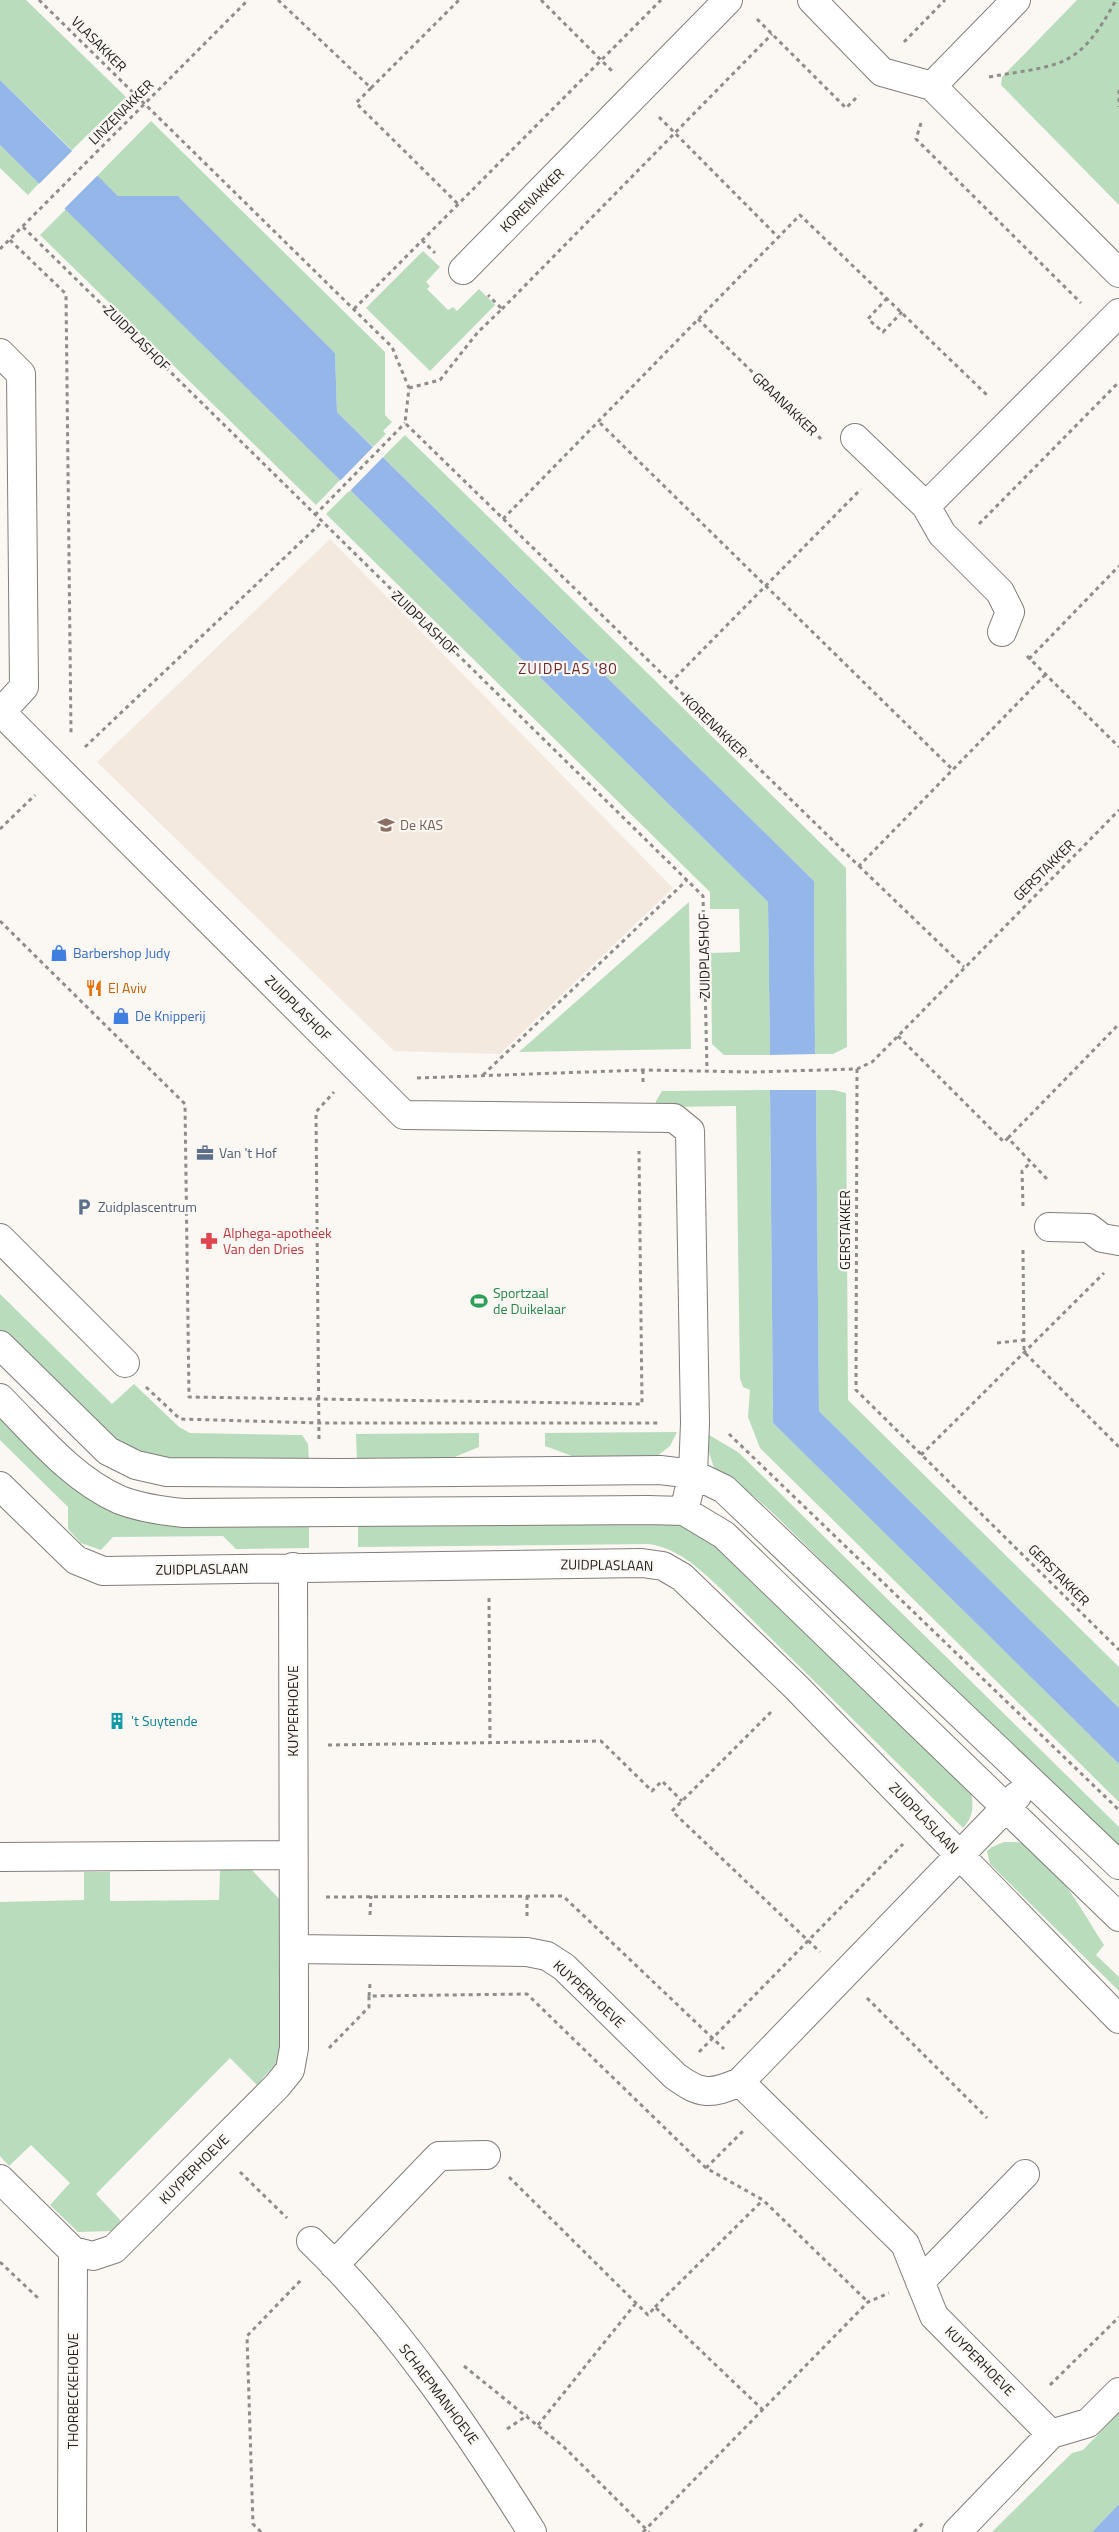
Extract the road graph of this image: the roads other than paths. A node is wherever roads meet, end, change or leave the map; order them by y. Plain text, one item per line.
1 (728, 0) edge
2 (812, 0) edge
3 (1016, 0) edge
4 (932, 86) junction
5 (463, 270) road end
6 (1119, 273) edge
7 (1112, 320) edge
8 (0, 353) edge
9 (855, 438) road end
10 (926, 506) junction
11 (1002, 632) road end
12 (1, 711) edge
13 (1049, 1227) dead end
14 (0, 1238) edge
15 (1119, 1241) edge
16 (0, 1345) edge
17 (125, 1363) dead end
18 (0, 1398) edge
19 (693, 1474) junction
20 (0, 1486) edge
21 (684, 1511) junction
22 (293, 1567) junction
23 (1033, 1781) junction
24 (1004, 1808) junction
25 (959, 1854) junction
26 (292, 1855) junction
27 (0, 1857) edge
28 (1119, 1865) edge
29 (1119, 1917) edge
30 (294, 1949) junction
31 (1119, 2019) edge
32 (740, 2082) junction
33 (486, 2155) road end
34 (1026, 2174) dead end
35 (0, 2179) edge
36 (73, 2251) junction
37 (920, 2282) junction
38 (1119, 2392) edge
39 (1051, 2434) junction
40 (72, 2532) edge
41 (532, 2532) edge
42 (957, 2532) edge

1 - 5 street, KORENAKKER
2 - 4 street
3 - 4 street
4 - 6 street
7 - 10 street
8 - 12 street, ZUIDPLASHOF
9 - 10 street
10 - 11 street
12 - 19 street, ZUIDPLASHOF
13 - 15 street
14 - 17 street
16 - 19 street
18 - 21 street
19 - 21 street
19 - 23 street
20 - 22 street, ZUIDPLASLAAN
21 - 24 street
22 - 25 street, ZUIDPLASLAAN
22 - 26 street, KUYPERHOEVE
23 - 24 street, KUYPERHOEVE
23 - 28 street
24 - 25 street, KUYPERHOEVE
24 - 29 street
25 - 31 street, ZUIDPLASLAAN
25 - 32 street, KUYPERHOEVE
26 - 27 street
26 - 30 street, KUYPERHOEVE
30 - 32 street, KUYPERHOEVE
30 - 36 street, KUYPERHOEVE
32 - 37 street, KUYPERHOEVE
33 - 41 street, SCHAEPMANHOEVE
34 - 37 street
35 - 36 street
36 - 40 street, THORBECKEHOEVE
37 - 39 street, KUYPERHOEVE
38 - 39 street
39 - 42 street

